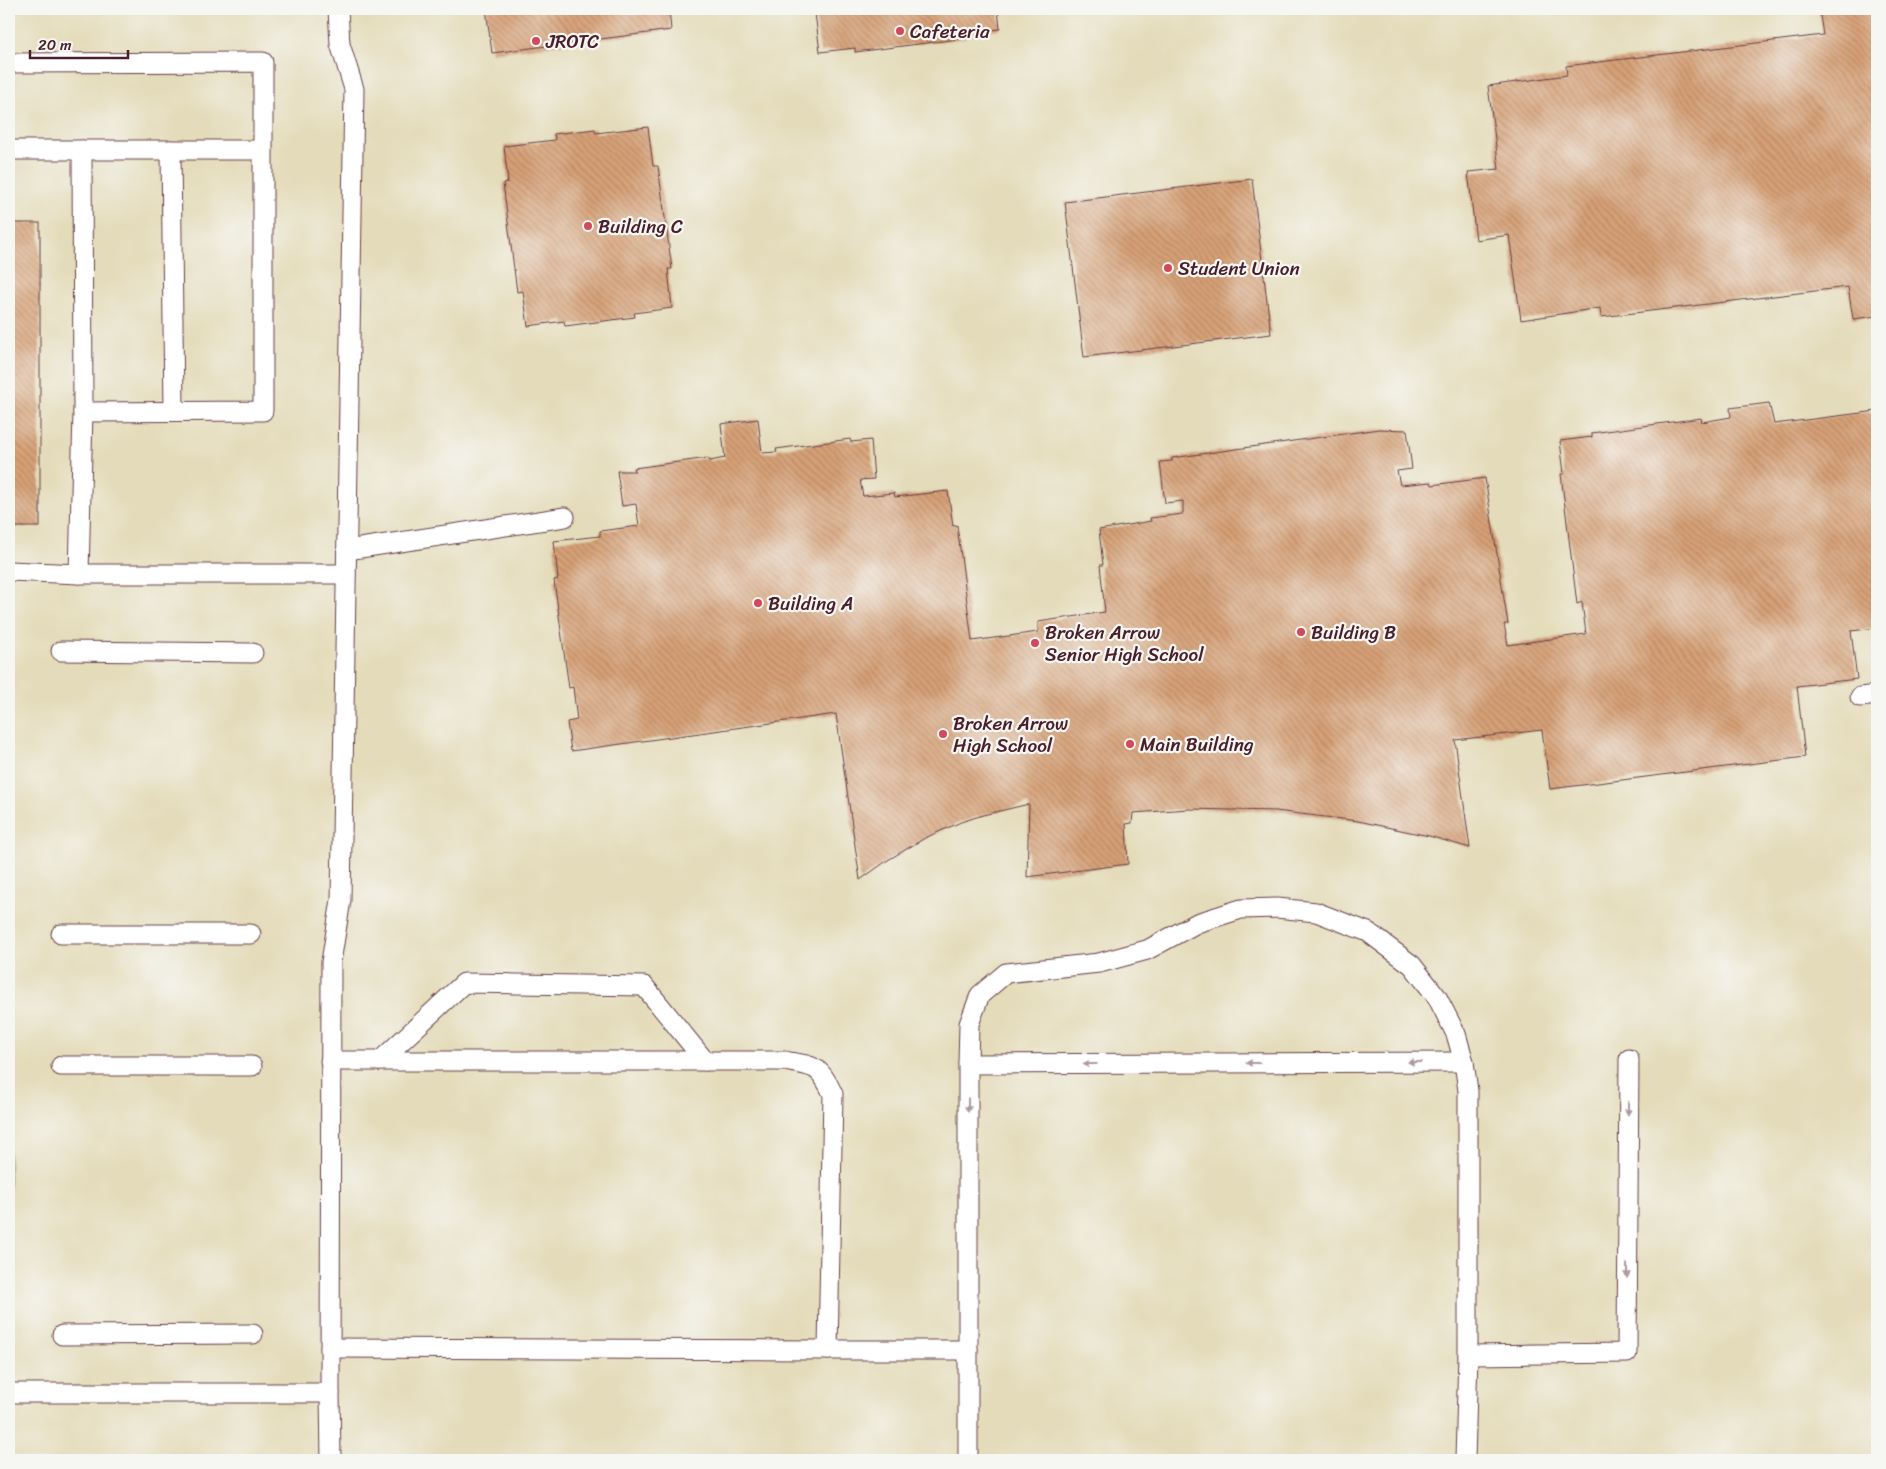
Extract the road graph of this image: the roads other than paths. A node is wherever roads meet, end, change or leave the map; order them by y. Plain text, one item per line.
1 (338, 9) edge
2 (9, 63) edge
3 (9, 150) edge
4 (82, 150) junction
5 (171, 150) junction
6 (263, 150) junction
7 (174, 411) junction
8 (83, 412) junction
9 (565, 517) dead end
10 (347, 550) junction
11 (9, 571) edge
12 (79, 574) junction
13 (346, 574) junction
14 (61, 651) dead end
15 (253, 653) dead end
16 (61, 934) dead end
17 (251, 934) dead end
18 (1629, 1059) dead end
19 (330, 1061) junction
20 (380, 1061) junction
21 (705, 1061) junction
22 (1464, 1062) junction
23 (968, 1064) junction
24 (61, 1066) dead end
25 (252, 1066) dead end
26 (253, 1334) dead end
27 (62, 1335) dead end
28 (330, 1348) junction
29 (828, 1350) junction
30 (968, 1350) junction
31 (1468, 1355) junction
32 (9, 1393) edge
33 (330, 1393) junction
34 (331, 1460) edge
35 (968, 1460) edge
36 (1465, 1460) edge

1 - 10 lane
2 - 6 lane
3 - 4 lane
4 - 5 lane
4 - 8 lane
5 - 6 lane
5 - 7 lane
6 - 7 lane
7 - 8 lane
8 - 12 lane
9 - 10 lane
10 - 13 lane
11 - 12 lane
12 - 13 lane
13 - 19 lane
14 - 15 lane
16 - 17 lane
18 -> 31 lane
19 - 20 lane
19 - 28 lane
20 - 21 lane
20 - 21 lane
21 - 29 lane
22 -> 23 lane
22 - 23 lane
22 - 31 lane
23 -> 30 lane
24 - 25 lane
26 - 27 lane
28 - 29 lane
28 - 33 lane
29 - 30 lane
30 - 35 lane
31 - 36 lane
32 - 33 lane
33 - 34 lane

